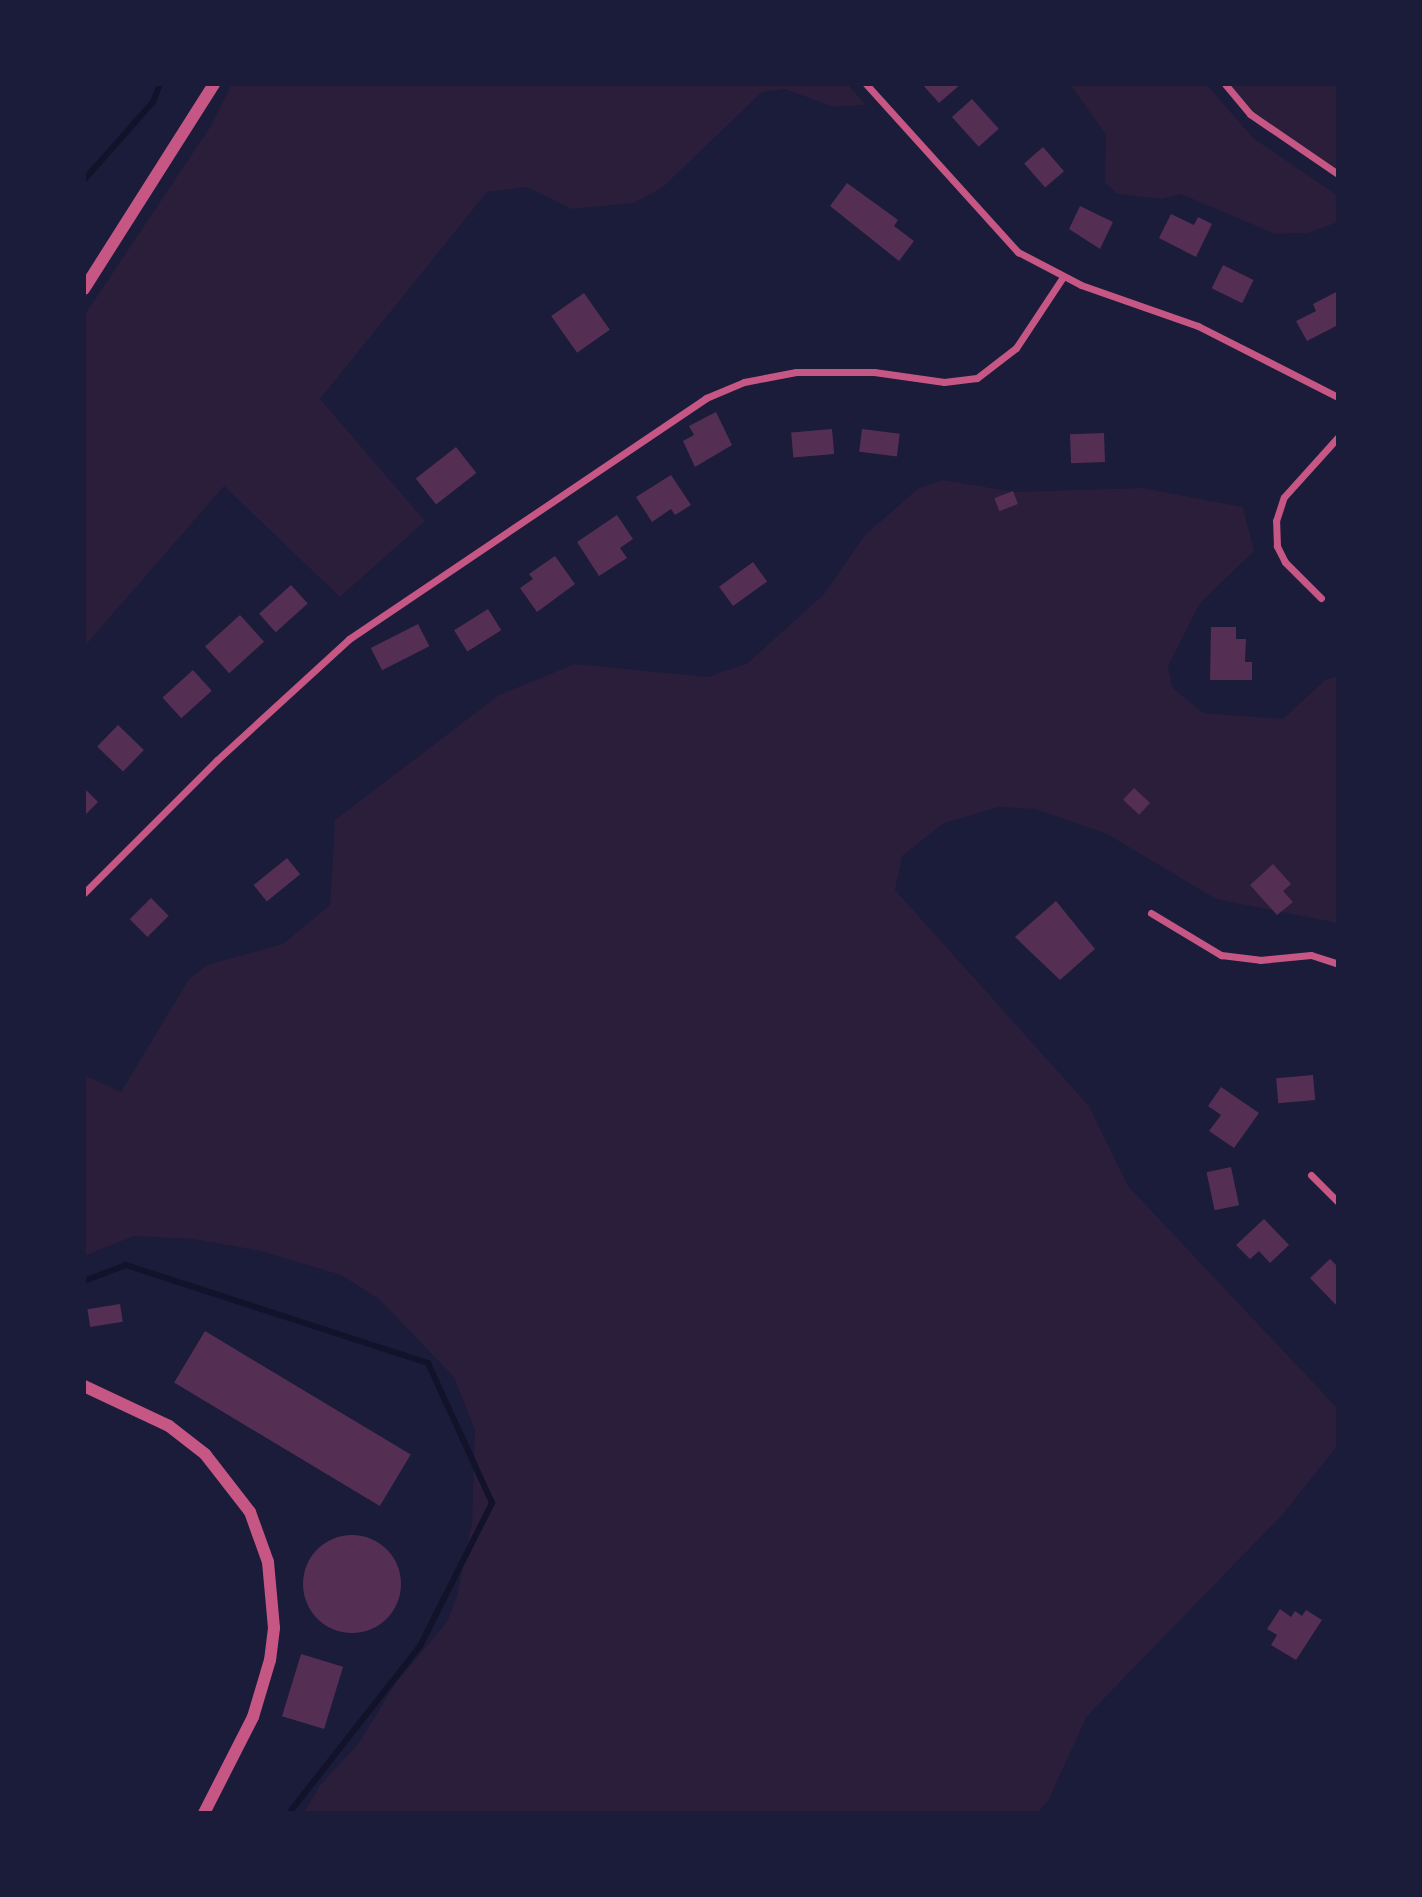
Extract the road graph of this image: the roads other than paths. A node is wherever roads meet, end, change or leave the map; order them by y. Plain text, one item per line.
1 (214, 84) edge
2 (866, 84) edge
3 (1225, 84) edge
4 (1338, 174) edge
5 (1063, 277) junction
6 (84, 289) edge
7 (1338, 397) edge
8 (1338, 437) edge
9 (1321, 598) dead end
10 (84, 893) edge
11 (1151, 913) dead end
12 (1338, 964) edge
13 (1311, 1175) dead end
14 (1338, 1202) edge
15 (84, 1387) edge
16 (204, 1813) edge

1 - 6 street
2 - 5 street
3 - 4 street
5 - 7 street
5 - 10 street
8 - 9 street
11 - 12 street
13 - 14 street
15 - 16 street

